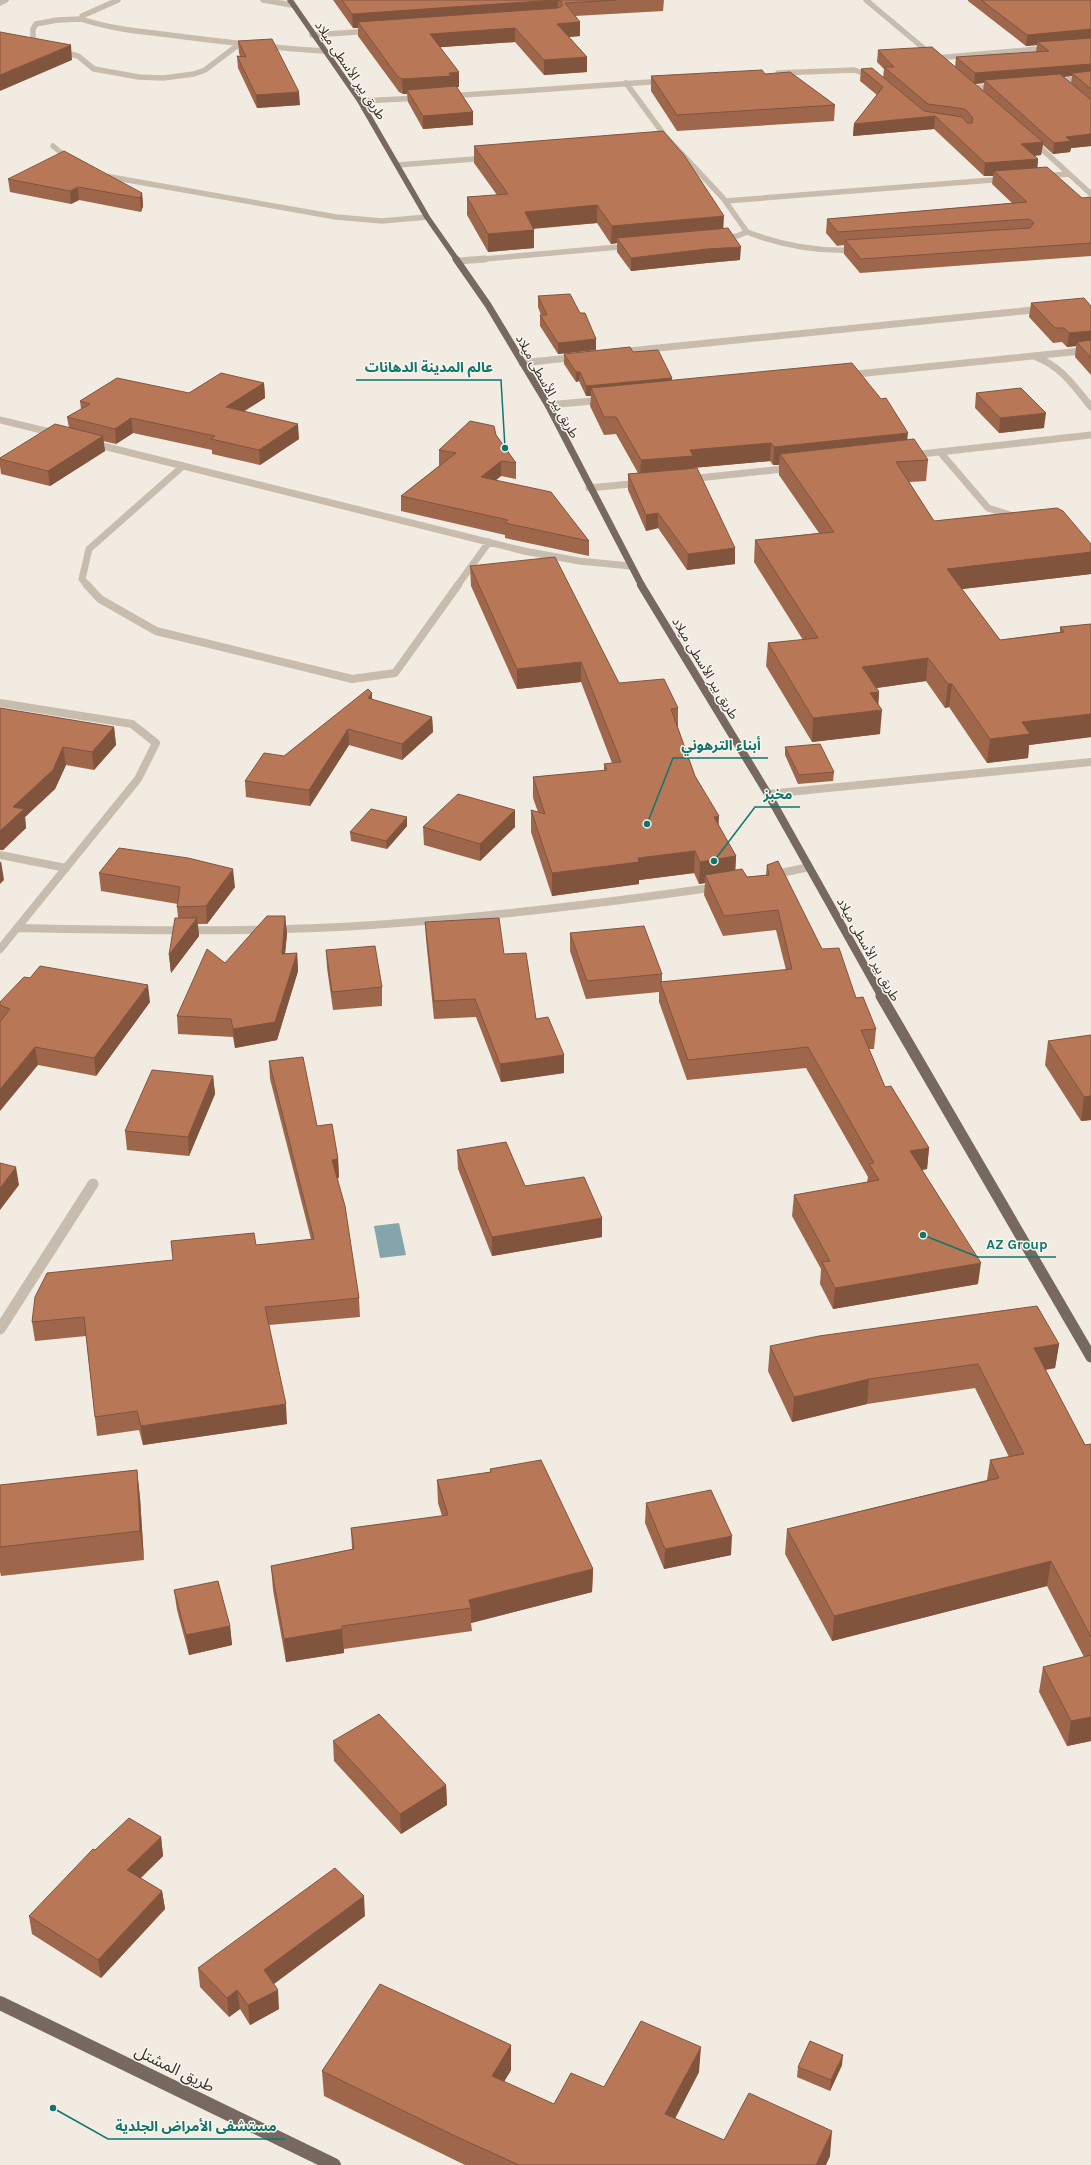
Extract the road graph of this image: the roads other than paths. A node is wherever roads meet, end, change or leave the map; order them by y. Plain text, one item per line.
1 (6, 0) edge
2 (118, 0) edge
3 (263, 0) edge
4 (866, 0) edge
5 (291, 2) edge
6 (0, 3) edge
7 (81, 19) junction
8 (376, 30) edge
9 (312, 35) junction
10 (238, 45) junction
11 (1053, 48) edge
12 (324, 52) junction
13 (936, 58) junction
14 (942, 63) edge
15 (773, 74) edge
16 (875, 78) edge
17 (1091, 78) edge
18 (673, 80) edge
19 (1060, 80) junction
20 (1044, 82) edge
21 (626, 83) junction
22 (967, 83) edge
23 (1004, 85) edge
24 (1065, 85) edge
25 (973, 88) junction
26 (978, 93) edge
27 (431, 97) edge
28 (439, 97) edge
29 (360, 101) junction
30 (1024, 133) edge
31 (663, 143) edge
32 (671, 143) junction
33 (53, 146) dead end
34 (491, 157) edge
35 (398, 165) junction
36 (78, 166) edge
37 (96, 174) edge
38 (1069, 174) junction
39 (1037, 176) edge
40 (1013, 178) edge
41 (1091, 194) edge
42 (725, 201) junction
43 (427, 217) junction
44 (747, 232) junction
45 (714, 238) edge
46 (636, 245) edge
47 (864, 250) edge
48 (458, 261) junction
49 (1054, 308) edge
50 (1091, 350) edge
51 (612, 353) edge
52 (589, 355) edge
53 (1028, 355) junction
54 (522, 363) junction
55 (841, 375) edge
56 (613, 399) edge
57 (548, 405) junction
58 (1091, 406) edge
59 (0, 420) edge
60 (1091, 435) edge
61 (69, 437) edge
62 (84, 441) edge
63 (940, 452) junction
64 (901, 456) edge
65 (183, 466) junction
66 (800, 467) edge
67 (683, 479) edge
68 (652, 482) edge
69 (589, 488) junction
70 (1027, 520) edge
71 (489, 542) junction
72 (630, 566) junction
73 (0, 703) edge
74 (1091, 762) edge
75 (768, 794) junction
76 (0, 855) edge
77 (809, 867) junction
78 (66, 868) junction
79 (766, 877) edge
80 (730, 885) edge
81 (17, 928) junction
82 (0, 949) edge
83 (93, 1184) dead end
84 (0, 1329) edge
85 (1091, 1357) edge
86 (0, 2003) edge
87 (334, 2165) edge

1 - 6 street
2 - 7 street
3 - 5 street
4 - 13 street
5 - 9 main road, طريق بير الأسطى ميلاد
7 - 10 street
7 - 10 street
8 - 9 street
9 - 12 main road, طريق بير الأسطى ميلاد
10 - 12 street
11 - 13 street
12 - 29 main road, طريق بير الأسطى ميلاد
13 - 14 street
15 - 16 street
17 - 19 street
18 - 21 street
19 - 20 street
19 - 24 street
21 - 28 street
21 - 32 street
22 - 25 street
23 - 25 street
25 - 26 street
27 - 29 street
29 - 35 main road, طريق بير الأسطى ميلاد
30 - 38 street
31 - 32 street
32 - 42 street
33 - 36 street
34 - 35 street
35 - 43 main road, طريق بير الأسطى ميلاد
37 - 43 street
38 - 39 street
38 - 41 street
40 - 42 street
42 - 44 street
43 - 48 main road, طريق بير الأسطى ميلاد
44 - 45 street
44 - 47 street
46 - 48 street
48 - 54 main road, طريق بير الأسطى ميلاد
49 - 51 street
50 - 53 street
52 - 54 street
53 - 55 street
53 - 58 street
54 - 57 main road, طريق بير الأسطى ميلاد
56 - 57 street
57 - 69 main road, طريق بير الأسطى ميلاد
59 - 61 street
60 - 63 street
62 - 65 street
63 - 64 street
63 - 70 street
65 - 71 street
65 - 71 street
66 - 67 street
68 - 69 street
69 - 72 main road, طريق بير الأسطى ميلاد
71 - 72 street
72 - 75 main road, طريق بير الأسطى ميلاد
73 - 78 street
74 - 75 street
75 - 77 main road, طريق بير الأسطى ميلاد
76 - 78 street
77 - 79 street
77 - 85 main road, طريق بير الأسطى ميلاد
78 - 81 street
80 - 81 street
81 - 82 street
83 - 84 street
86 - 87 main road, طريق المشتل

